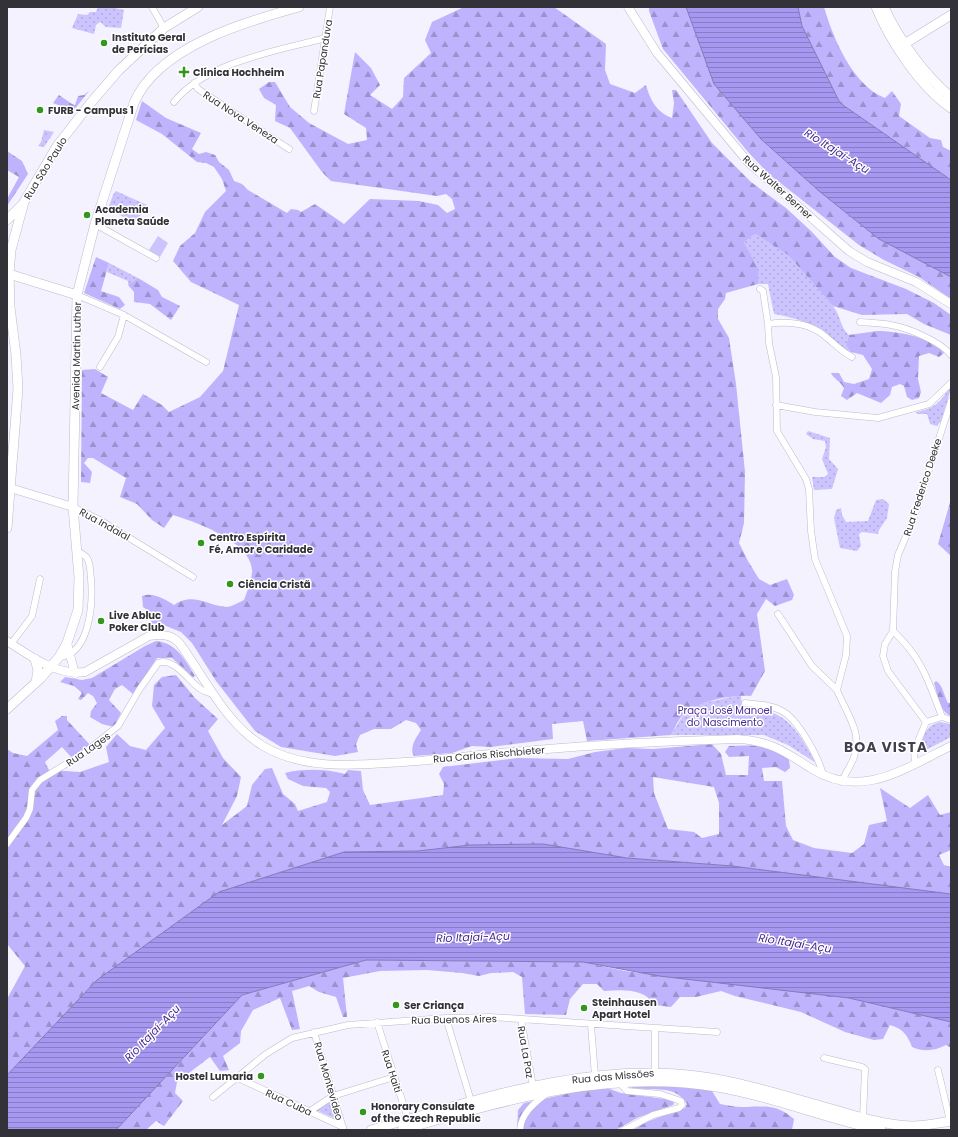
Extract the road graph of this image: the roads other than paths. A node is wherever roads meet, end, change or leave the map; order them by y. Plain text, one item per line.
1 (152, 7) edge
2 (198, 7) edge
3 (299, 7) edge
4 (330, 7) edge
5 (628, 7) edge
6 (876, 7) edge
7 (884, 7) edge
8 (951, 15) edge
9 (164, 28) junction
10 (325, 38) junction
11 (902, 46) junction
12 (194, 83) junction
13 (951, 97) edge
14 (174, 102) dead end
15 (951, 108) edge
16 (314, 111) dead end
17 (289, 149) dead end
18 (24, 202) junction
19 (7, 220) edge
20 (96, 224) junction
21 (156, 258) dead end
22 (8, 270) edge
23 (760, 288) dead end
24 (77, 295) junction
25 (951, 304) edge
26 (124, 315) junction
27 (860, 322) dead end
28 (768, 324) junction
29 (951, 355) edge
30 (852, 357) dead end
31 (206, 362) dead end
32 (100, 367) dead end
33 (951, 383) edge
34 (951, 401) edge
35 (776, 405) junction
36 (9, 487) edge
37 (73, 507) junction
38 (7, 528) edge
39 (77, 551) junction
40 (193, 577) dead end
41 (40, 579) dead end
42 (778, 614) dead end
43 (893, 631) junction
44 (9, 643) edge
45 (67, 643) junction
46 (69, 655) junction
47 (58, 657) junction
48 (35, 659) junction
49 (51, 666) junction
50 (75, 674) junction
51 (36, 682) junction
52 (837, 690) junction
53 (214, 694) junction
54 (746, 703) dead end
55 (7, 710) edge
56 (942, 717) junction
57 (951, 720) edge
58 (926, 722) junction
59 (951, 746) edge
60 (915, 763) junction
61 (823, 775) junction
62 (842, 782) junction
63 (7, 844) edge
64 (446, 1018) junction
65 (520, 1019) junction
66 (377, 1022) junction
67 (590, 1025) junction
68 (655, 1028) junction
69 (314, 1032) junction
70 (717, 1032) dead end
71 (824, 1058) dead end
72 (938, 1070) dead end
73 (655, 1073) junction
74 (595, 1076) junction
75 (236, 1077) junction
76 (394, 1077) junction
77 (619, 1082) junction
78 (532, 1086) junction
79 (550, 1090) junction
80 (333, 1096) junction
81 (213, 1097) dead end
82 (471, 1101) junction
83 (310, 1111) junction
84 (466, 1112) junction
85 (863, 1118) junction
86 (408, 1119) junction
87 (950, 1121) edge
88 (343, 1129) edge
89 (371, 1130) edge
90 (402, 1130) edge
91 (520, 1130) edge
92 (624, 1130) edge
93 (881, 1130) edge

1 - 9 street
2 - 9 main road, Rua São Paulo
3 - 20 main road, Avenida Martin Luther
4 - 10 street, Rua Papanduva
5 - 25 street, Rua Walter Berner
6 - 11 main road
7 - 11 main road
8 - 11 main road
9 - 18 main road, Rua São Paulo
10 - 12 street
10 - 16 street, Rua Papanduva
11 - 13 main road
11 - 15 main road
12 - 14 street
12 - 17 street, Rua Nova Veneza
18 - 19 main road
18 - 22 main road, Rua São Paulo
20 - 21 street
20 - 24 main road, Avenida Martin Luther
22 - 24 main road
22 - 36 main road, Rua São Paulo
23 - 28 street
24 - 26 street
24 - 37 main road, Avenida Martin Luther
26 - 31 street
26 - 32 street
27 - 29 street
28 - 30 street
28 - 35 street
33 - 35 street
34 - 43 street, Rua Frederico Deeke
35 - 52 street
36 - 37 street, Rua Indaial
36 - 38 main road, Rua São Paulo
37 - 39 main road, Avenida Martin Luther
37 - 40 street, Rua Indaial
39 - 45 main road, Avenida Martin Luther
39 - 46 street
41 - 44 street
42 - 52 street
43 - 56 street
43 - 58 street
44 - 48 street
45 - 46 street
45 - 47 main road, Avenida Martin Luther
46 - 47 street
46 - 50 street
47 - 49 main road, Avenida Martin Luther
48 - 49 street
48 - 51 main road
49 - 50 street
49 - 51 main road, Avenida Martin Luther
50 - 53 street, Rua Carlos Rischbieter
51 - 55 main road, Avenida Martin Luther
52 - 62 street
53 - 61 street, Rua Carlos Rischbieter
53 - 63 street, Rua Lages
54 - 61 street
56 - 57 street
56 - 58 street
58 - 60 street
59 - 60 street, Rua Carlos Rischbieter
60 - 62 street, Rua Carlos Rischbieter
61 - 62 street, Rua Carlos Rischbieter
64 - 65 street, Rua Buenos Aires
64 - 66 street, Rua Buenos Aires
64 - 82 street
65 - 67 street, Rua Buenos Aires
65 - 78 street, Rua La Paz
66 - 69 street, Rua Buenos Aires
66 - 76 street, Rua Haiti
67 - 68 street, Rua Buenos Aires
67 - 74 street
68 - 70 street, Rua Buenos Aires
68 - 73 street
69 - 75 street, Rua Buenos Aires
69 - 80 street, Rua Montevideo
71 - 85 street
72 - 87 street
73 - 74 main road, Rua das Missões
73 - 85 main road, Rua das Missões
74 - 78 main road, Rua das Missões
75 - 81 street, Rua Buenos Aires
75 - 83 street, Rua Cuba
76 - 80 street
76 - 86 street, Rua Haiti
77 - 79 main road, Rua das Missões
77 - 92 street
77 - 93 main road, Rua das Missões
78 - 82 main road, Rua das Missões
79 - 84 main road, Rua das Missões
79 - 91 street
80 - 83 street
80 - 88 street, Rua Montevideo
82 - 84 main road
82 - 86 main road, Rua das Missões
83 - 88 street, Rua Cuba
84 - 90 main road, Rua das Missões
85 - 87 main road, Rua das Missões
86 - 89 main road, Rua das Missões

